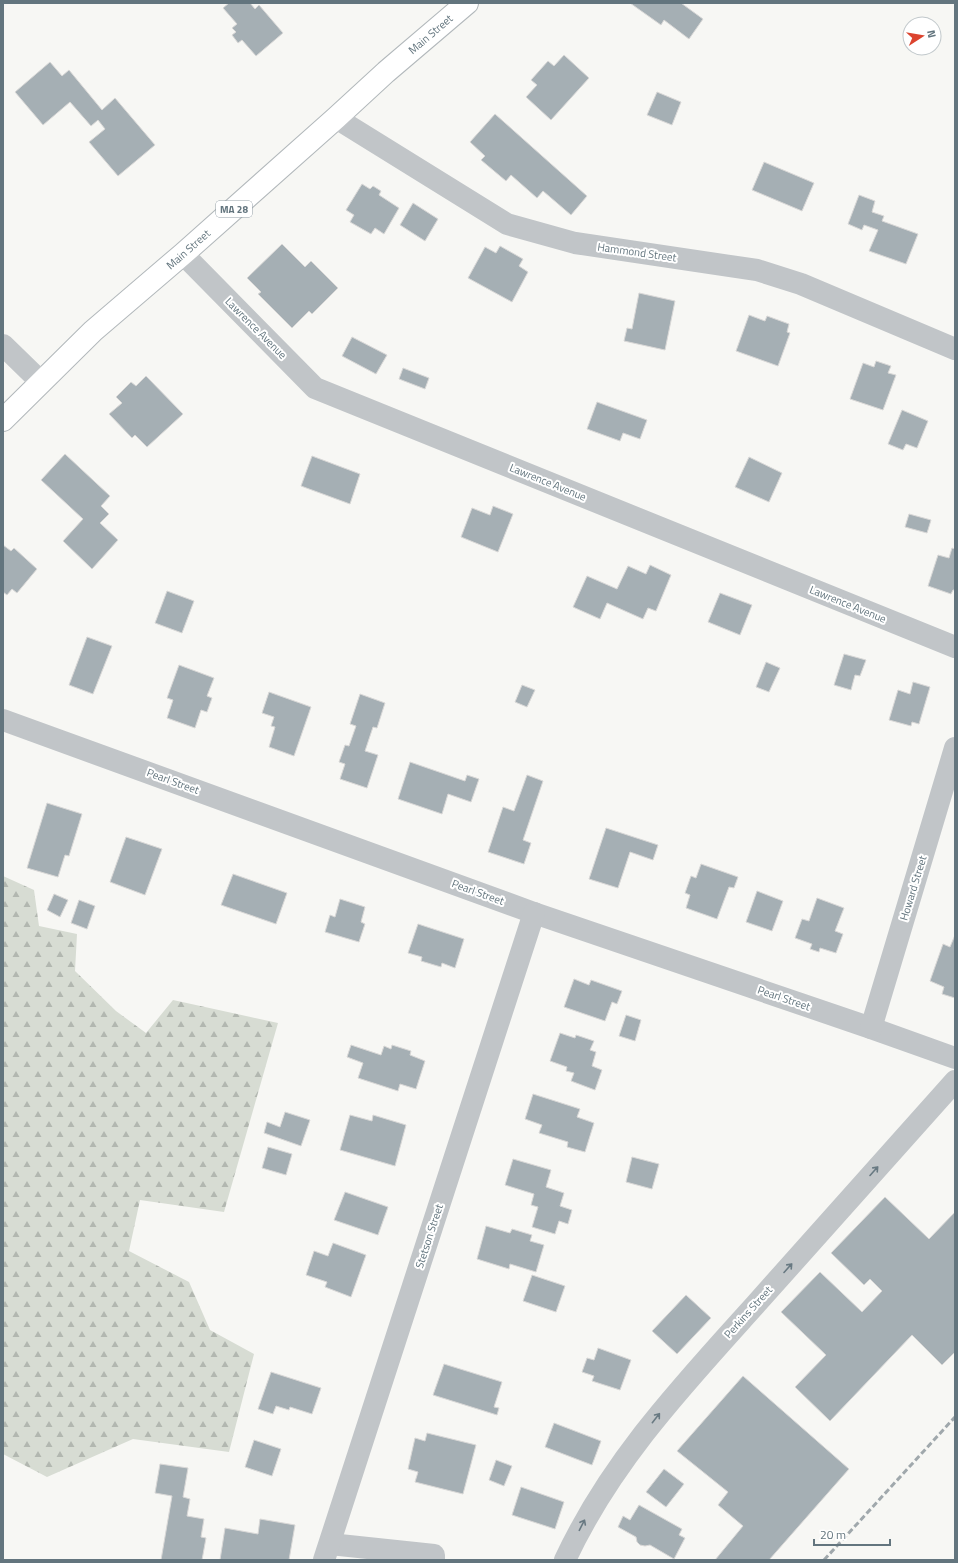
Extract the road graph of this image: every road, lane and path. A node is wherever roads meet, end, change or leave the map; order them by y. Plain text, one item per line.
1 (456, 7) edge
2 (336, 118) junction
3 (183, 254) junction
4 (3, 345) edge
5 (955, 349) edge
6 (41, 382) junction
7 (3, 420) edge
8 (955, 647) edge
9 (3, 720) edge
10 (955, 748) edge
11 (534, 913) junction
12 (871, 1028) junction
13 (955, 1058) edge
14 (955, 1080) edge
15 (327, 1552) edge
16 (434, 1560) edge
17 (565, 1560) edge

1 - 2 main road, Main Street / MA 28
2 - 3 main road, Main Street / MA 28
2 - 5 street, Hammond Street
3 - 6 main road, Main Street / MA 28
3 - 8 street, Lawrence Avenue
4 - 6 street
6 - 7 main road, Main Street / MA 28
9 - 11 street, Pearl Street
10 - 12 street, Howard Street
11 - 12 street, Pearl Street
11 - 15 street, Stetson Street
12 - 13 street, Pearl Street
17 -> 14 street, Perkins Street
15 - 16 street

